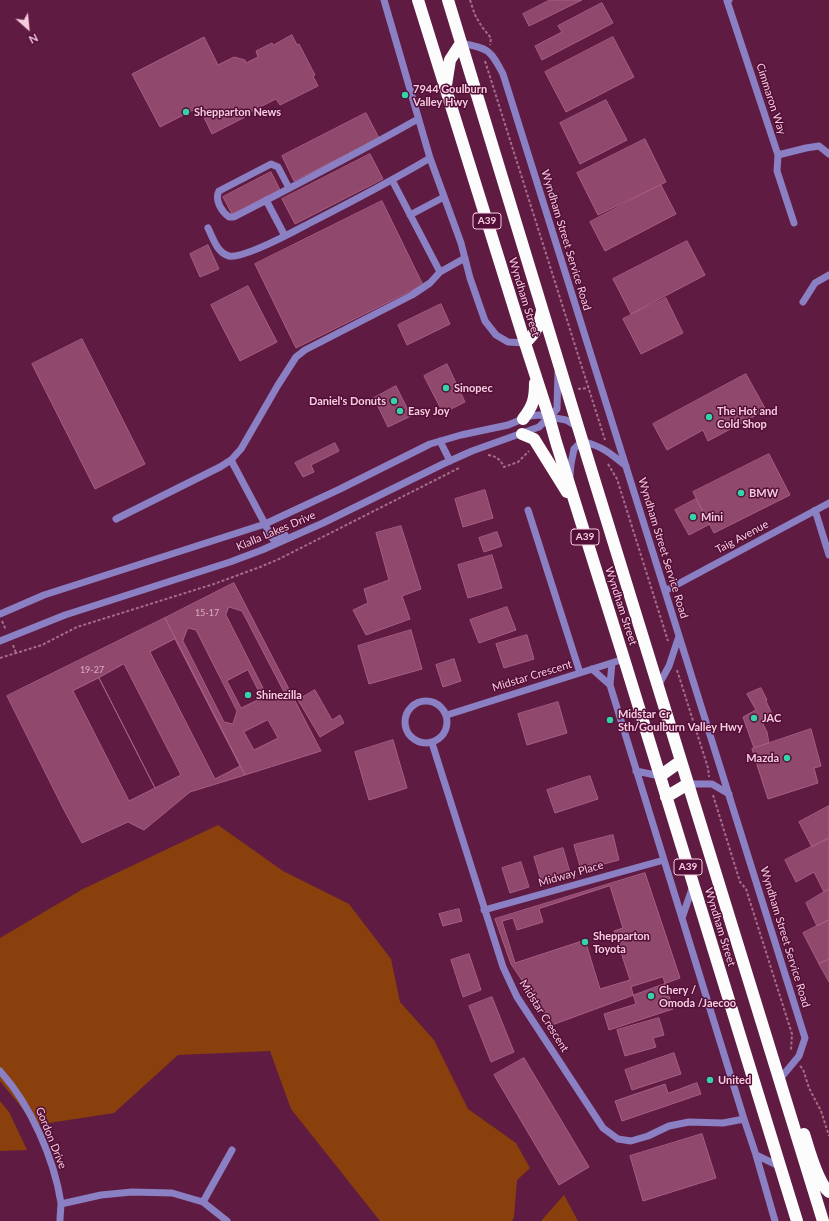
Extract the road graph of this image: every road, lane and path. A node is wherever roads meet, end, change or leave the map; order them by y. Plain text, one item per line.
1 (384, 0) edge
2 (418, 0) edge
3 (448, 0) edge
4 (470, 0) edge
5 (727, 0) edge
6 (461, 43) junction
7 (488, 51) junction
8 (446, 88) junction
9 (418, 119) junction
10 (829, 154) edge
11 (778, 155) junction
12 (430, 158) junction
13 (392, 180) junction
14 (289, 188) junction
15 (444, 197) junction
16 (266, 200) junction
17 (410, 215) junction
18 (794, 223) dead end
19 (208, 228) dead end
20 (285, 236) junction
21 (465, 258) junction
22 (440, 272) junction
23 (829, 275) edge
24 (803, 302) dead end
25 (542, 312) junction
26 (525, 343) junction
27 (559, 362) junction
28 (536, 376) junction
29 (549, 417) junction
30 (523, 419) junction
31 (578, 428) junction
32 (522, 434) junction
33 (440, 441) junction
34 (582, 441) junction
35 (604, 449) junction
36 (231, 460) junction
37 (450, 461) junction
38 (626, 466) junction
39 (570, 486) junction
40 (829, 503) edge
41 (576, 507) junction
42 (528, 510) dead end
43 (815, 510) junction
44 (116, 519) dead end
45 (323, 523) junction
46 (265, 524) junction
47 (829, 555) edge
48 (665, 591) junction
49 (0, 614) edge
50 (679, 636) junction
51 (0, 641) edge
52 (673, 653) junction
53 (624, 659) junction
54 (612, 663) junction
55 (592, 669) junction
56 (580, 673) junction
57 (610, 685) junction
58 (658, 687) junction
59 (447, 714) junction
60 (432, 743) junction
61 (681, 761) junction
62 (636, 771) junction
63 (660, 776) junction
64 (688, 784) junction
65 (710, 784) junction
66 (729, 794) junction
67 (666, 797) junction
68 (664, 860) junction
69 (693, 885) junction
70 (484, 910) junction
71 (682, 918) junction
72 (796, 1060) junction
73 (0, 1071) edge
74 (779, 1081) junction
75 (744, 1119) junction
76 (829, 1136) edge
77 (232, 1150) dead end
78 (756, 1155) junction
79 (781, 1168) junction
80 (829, 1192) edge
81 (202, 1202) junction
82 (61, 1204) junction
83 (797, 1218) edge
84 (829, 1218) edge
85 (60, 1221) edge
86 (227, 1221) edge
87 (775, 1221) edge
88 (823, 1221) edge

1 - 9 street
2 - 8 highway, Wyndham Street / A39
3 - 6 highway, Wyndham Street / A39
4 - 7 path
5 - 11 street, Cimmaron Way
6 - 7 street
6 - 8 highway
6 - 25 highway, Wyndham Street / A39
7 - 35 path
7 - 38 street, Wyndham Street Service Road
8 - 26 highway, Wyndham Street / A39
9 - 12 street
9 - 14 street
10 - 11 street
11 - 18 street, Cimmaron Way
12 - 13 street
12 - 15 street
13 - 17 street
13 - 20 street
14 - 16 street
14 - 16 street
15 - 17 street
15 - 21 street
16 - 20 street
17 - 22 street
19 - 20 street
21 - 22 street
21 - 26 street
22 - 36 street
23 - 24 street
25 - 26 highway
25 - 27 highway, Wyndham Street / A39
26 - 28 highway, Wyndham Street / A39
27 - 29 street, Kialla Lakes Drive
27 - 31 highway, Wyndham Street / A39
28 - 29 highway, Wyndham Street / A39
28 - 30 highway
29 - 30 street, Kialla Lakes Drive
29 - 31 street, Kialla Lakes Drive
29 - 32 street, Kialla Lakes Drive
29 - 39 highway, Wyndham Street / A39
30 - 33 street, Kialla Lakes Drive
31 - 34 highway, Wyndham Street / A39
32 - 37 street, Kialla Lakes Drive
32 - 41 highway
33 - 37 street
33 - 46 street, Kialla Lakes Drive
34 - 35 street
34 - 39 street
34 - 58 highway, Wyndham Street / A39
35 - 38 street
35 - 52 path
36 - 44 street
36 - 46 street
37 - 45 street, Kialla Lakes Drive
38 - 48 street, Wyndham Street Service Road
39 - 41 highway, Wyndham Street / A39
40 - 43 street, Taig Avenue
41 - 53 highway, Wyndham Street / A39
42 - 56 street
43 - 47 street
43 - 48 street, Taig Avenue
45 - 46 street
45 - 51 street, Kialla Lakes Drive
46 - 49 street, Kialla Lakes Drive
48 - 50 street, Wyndham Street Service Road
50 - 52 street, Wyndham Street Service Road
50 - 66 street, Wyndham Street Service Road
52 - 58 street, Wyndham Street Service Road
52 - 65 path
53 - 54 street, Midstar Crescent
53 - 63 highway, Wyndham Street / A39
54 - 55 street, Midstar Crescent
54 - 57 street
55 - 56 street, Midstar Crescent
55 - 57 street
56 - 59 street, Midstar Crescent
57 - 62 street
58 - 61 highway, Wyndham Street / A39
59 - 60 street
59 - 60 street
60 - 70 street, Midstar Crescent
61 - 63 highway
61 - 64 highway, Wyndham Street / A39
62 - 63 street
62 - 68 street
63 - 67 highway, Wyndham Street / A39
64 - 65 street
64 - 67 highway
64 - 74 highway, Wyndham Street / A39
65 - 66 street
65 - 72 path
66 - 72 street, Wyndham Street Service Road
67 - 69 highway, Wyndham Street / A39
68 - 70 street, Midway Place
68 - 71 street
69 - 71 street
69 - 79 highway, Wyndham Street / A39
70 - 75 street, Midstar Crescent
71 - 75 street
72 - 74 street, Wyndham Street Service Road
72 - 76 path
73 - 82 street, Gordon Drive
74 - 80 highway
74 - 88 highway, Wyndham Street / A39
75 - 78 street
77 - 81 street
78 - 79 street
78 - 87 street
79 - 83 highway, Wyndham Street / A39
81 - 82 street
81 - 86 street
82 - 85 street, Gordon Drive
84 - 88 highway

